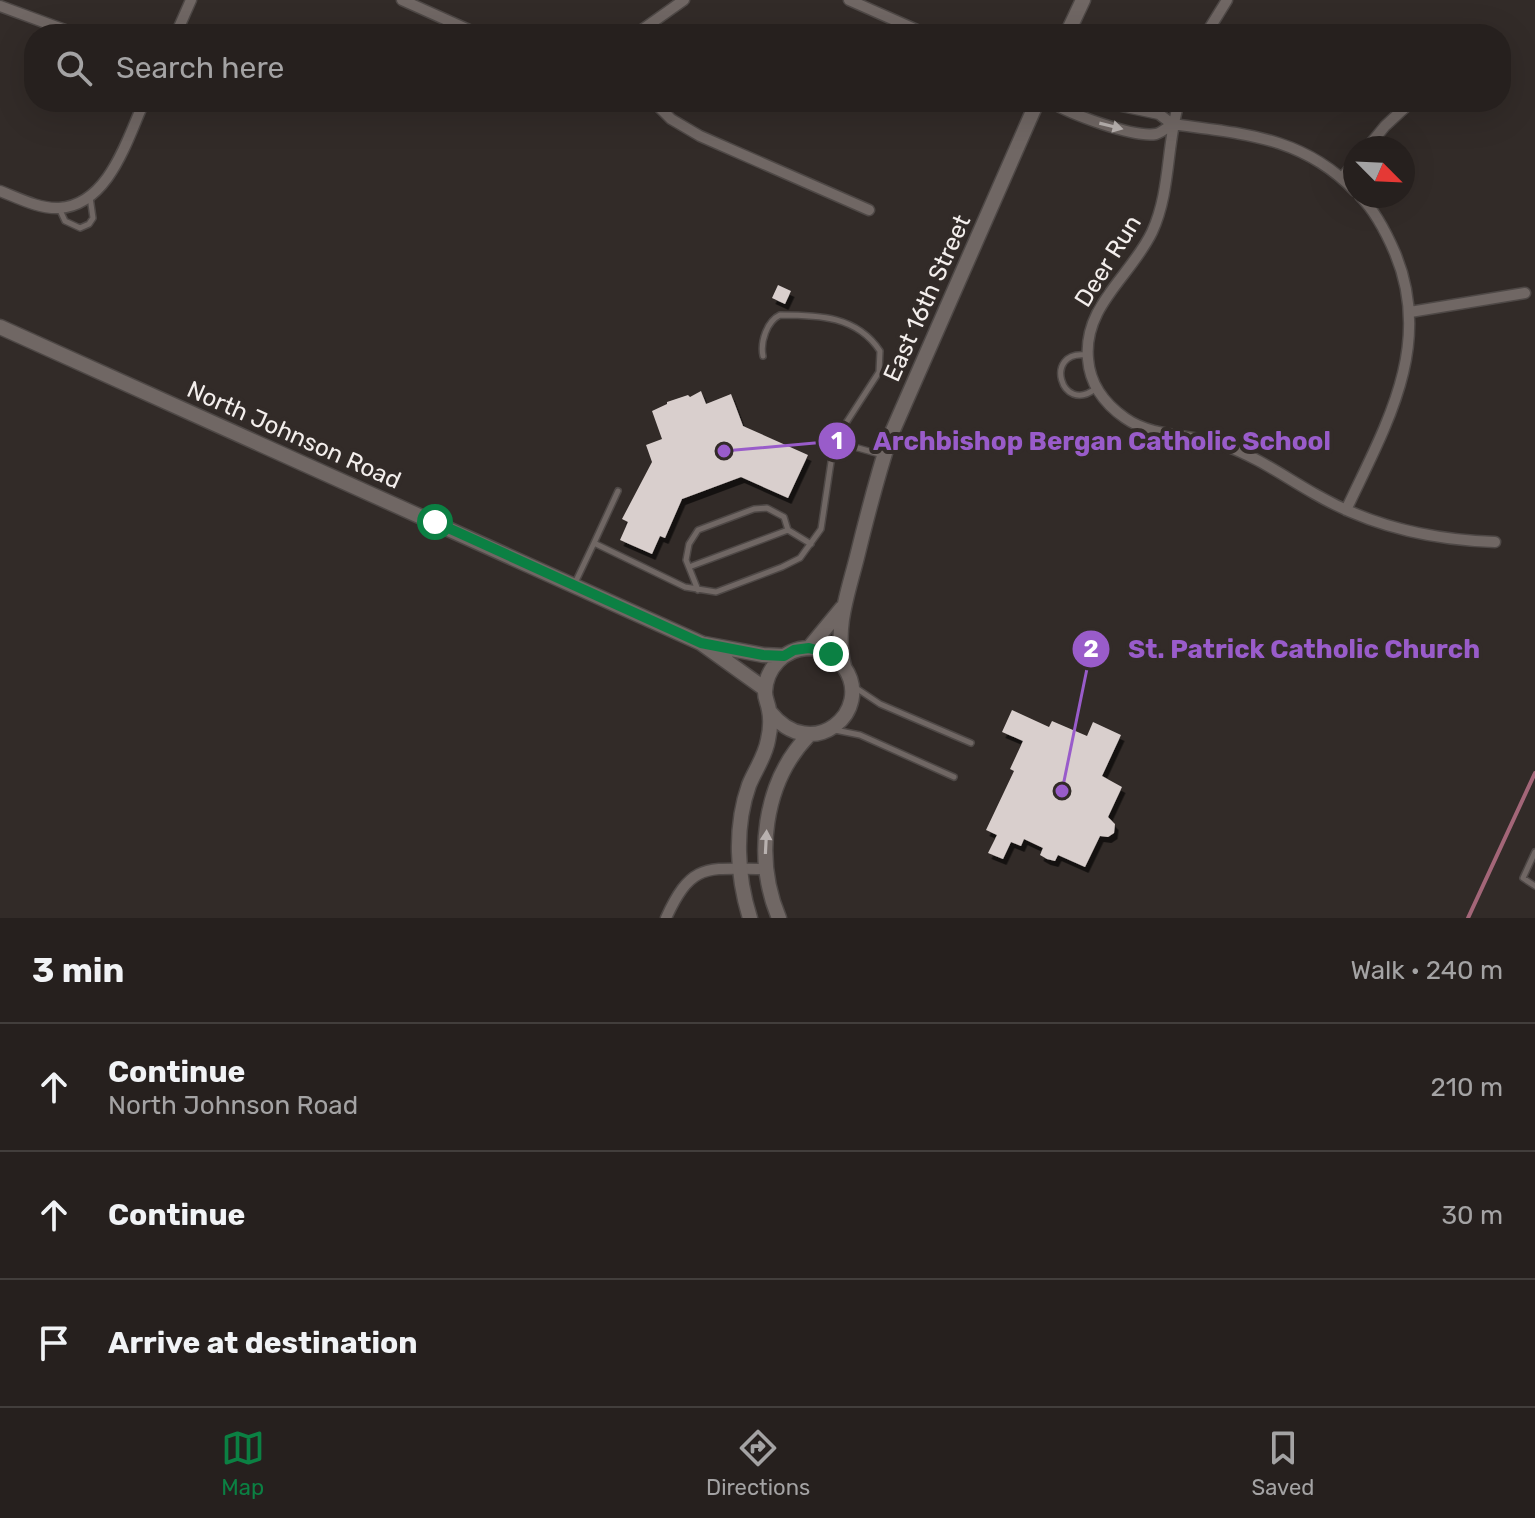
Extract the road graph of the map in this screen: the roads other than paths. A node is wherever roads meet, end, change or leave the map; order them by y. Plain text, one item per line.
1 (191, 0) edge
2 (402, 0) edge
3 (684, 0) edge
4 (851, 0) edge
5 (1083, 0) edge
6 (1227, 0) edge
7 (0, 6) edge
8 (49, 24) edge
9 (180, 24) edge
10 (456, 24) edge
11 (650, 24) edge
12 (904, 24) edge
13 (1072, 24) edge
14 (1212, 24) edge
15 (139, 112) edge
16 (664, 112) edge
17 (1033, 112) edge
18 (1071, 112) edge
19 (1150, 112) edge
20 (1176, 112) edge
21 (1400, 112) edge
22 (1172, 124) junction
23 (1377, 136) edge
24 (1342, 178) edge
25 (0, 191) edge
26 (90, 196) junction
27 (59, 208) junction
28 (1369, 208) edge
29 (869, 210) dead end
30 (1525, 293) dead end
31 (1410, 312) junction
32 (0, 327) edge
33 (1087, 355) junction
34 (763, 356) dead end
35 (1096, 388) junction
36 (840, 443) junction
37 (884, 456) junction
38 (618, 491) dead end
39 (1346, 510) junction
40 (788, 530) junction
41 (1495, 542) dead end
42 (594, 543) junction
43 (811, 544) junction
44 (689, 567) junction
45 (574, 585) junction
46 (698, 590) junction
47 (842, 608) junction
48 (701, 643) junction
49 (809, 648) junction
50 (784, 656) junction
51 (844, 666) junction
52 (851, 685) junction
53 (765, 689) junction
54 (770, 712) junction
55 (830, 729) junction
56 (809, 735) junction
57 (971, 743) dead end
58 (954, 777) dead end
59 (1535, 852) edge
60 (739, 869) junction
61 (765, 869) junction
62 (1535, 886) edge
63 (666, 918) edge
64 (750, 918) edge
65 (779, 918) edge

1 - 9 street
2 - 10 street
3 - 11 street
4 - 12 street
5 - 13 main road
6 - 14 street
7 - 8 street
15 - 26 street
16 - 29 street
17 - 37 main road, East 16th Street
18 -> 22 street
19 - 22 street
20 - 22 street, Deer Run
21 - 23 street
22 - 24 street
22 - 33 street, Deer Run
25 - 27 street
26 - 27 street
26 - 27 lane
28 - 31 street
30 - 31 street
31 - 39 street
32 - 45 main road, North Johnson Road
33 - 35 street, Deer Run
33 - 35 lane
34 - 36 lane
35 - 39 street, Deer Run
36 - 37 lane
36 - 43 lane
37 - 47 main road, East 16th Street
38 - 42 lane
39 - 41 street, Deer Run
40 - 43 lane
40 - 44 lane
40 - 44 lane
42 - 45 lane
42 - 46 lane
43 - 46 lane
44 - 46 lane
45 - 48 main road, North Johnson Road
47 - 49 main road, East 16th Street
47 - 51 main road, East 16th Street
48 - 50 main road, North Johnson Road
48 - 53 main road, North Johnson Road
49 - 50 main road
49 - 51 main road
50 - 53 main road
51 - 52 main road
52 - 55 main road
52 - 57 lane
53 - 54 main road
54 - 56 main road
54 - 60 main road
55 - 56 main road
55 - 58 lane
61 -> 56 main road
59 - 62 lane
60 - 61 street
60 - 63 street
60 - 64 main road
61 - 65 main road

